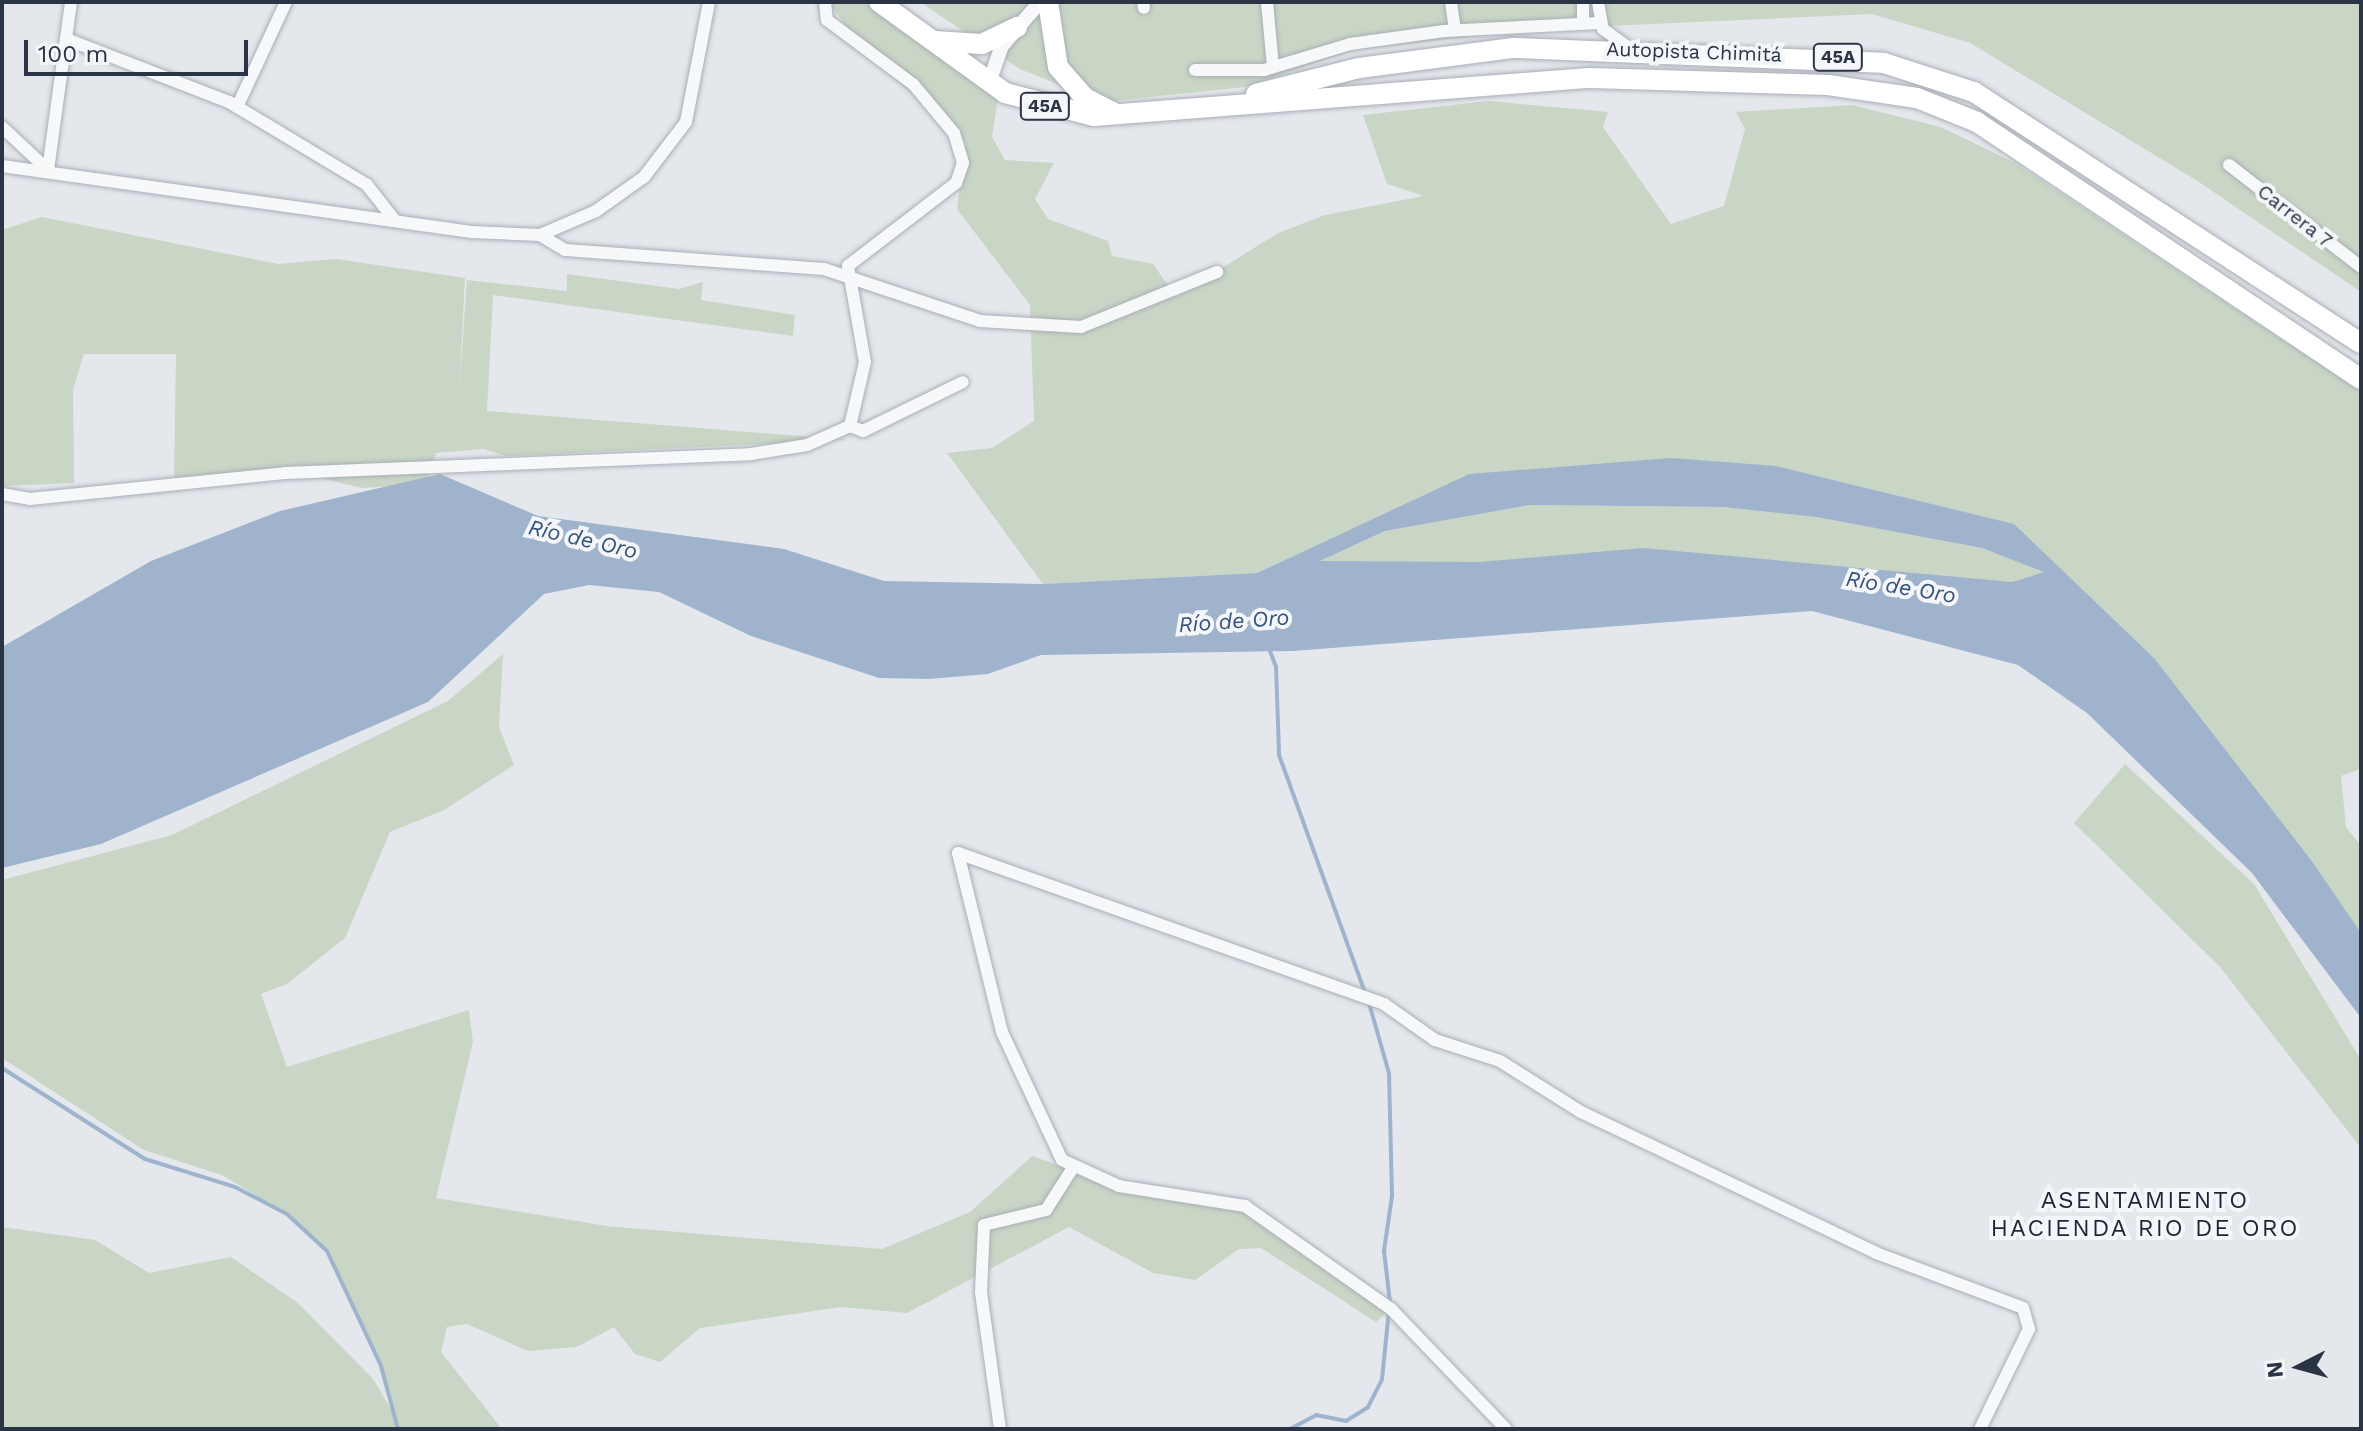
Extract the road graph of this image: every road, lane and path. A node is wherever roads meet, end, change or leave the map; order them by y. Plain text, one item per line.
1 (71, 2) edge
2 (286, 2) edge
3 (709, 2) edge
4 (825, 2) edge
5 (879, 2) edge
6 (1040, 2) edge
7 (1048, 2) edge
8 (1267, 2) edge
9 (1451, 2) edge
10 (1583, 2) edge
11 (1598, 2) edge
12 (1583, 21) junction
13 (1599, 23) junction
14 (1017, 27) junction
15 (913, 30) junction
16 (1455, 30) junction
17 (69, 40) junction
18 (1631, 49) junction
19 (1273, 67) junction
20 (1195, 70) dead end
21 (989, 83) junction
22 (1241, 101) junction
23 (237, 107) junction
24 (1122, 115) junction
25 (2, 127) edge
26 (2229, 165) dead end
27 (2, 166) edge
28 (48, 170) junction
29 (393, 218) junction
30 (540, 235) junction
31 (2361, 267) edge
32 (1217, 272) dead end
33 (848, 278) junction
34 (2361, 343) edge
35 (2361, 379) edge
36 (963, 382) dead end
37 (850, 426) junction
38 (2, 494) edge
39 (1074, 1166) junction
40 (1000, 1429) edge
41 (1506, 1429) edge
42 (1980, 1429) edge

1 - 17 street
2 - 23 street
3 - 30 street
4 - 33 street
5 - 15 highway, Autopista Chimitá / 45A
6 - 14 street
7 - 24 highway
8 - 19 street
9 - 16 street
10 - 12 street
11 - 13 street
12 - 13 street
12 - 16 street
13 - 18 street
14 - 15 highway
14 - 21 street
15 - 21 highway, Autopista Chimitá / 45A
16 - 19 street
17 - 23 street
17 - 28 street
18 - 22 highway, Autopista Chimitá / 45A
18 - 34 highway, Autopista Chimitá / 45A
19 - 20 street
21 - 24 highway, Autopista Chimitá / 45A
22 - 24 highway, Autopista Chimitá / 45A
22 - 35 highway, Autopista Chimitá / 45A
23 - 29 street
25 - 28 street
26 - 31 street, Carrera 7
27 - 28 street
28 - 29 street
29 - 30 street
30 - 33 street
32 - 33 street
33 - 37 street
36 - 37 street
37 - 38 street
39 - 40 street
39 - 41 street
39 - 42 street

